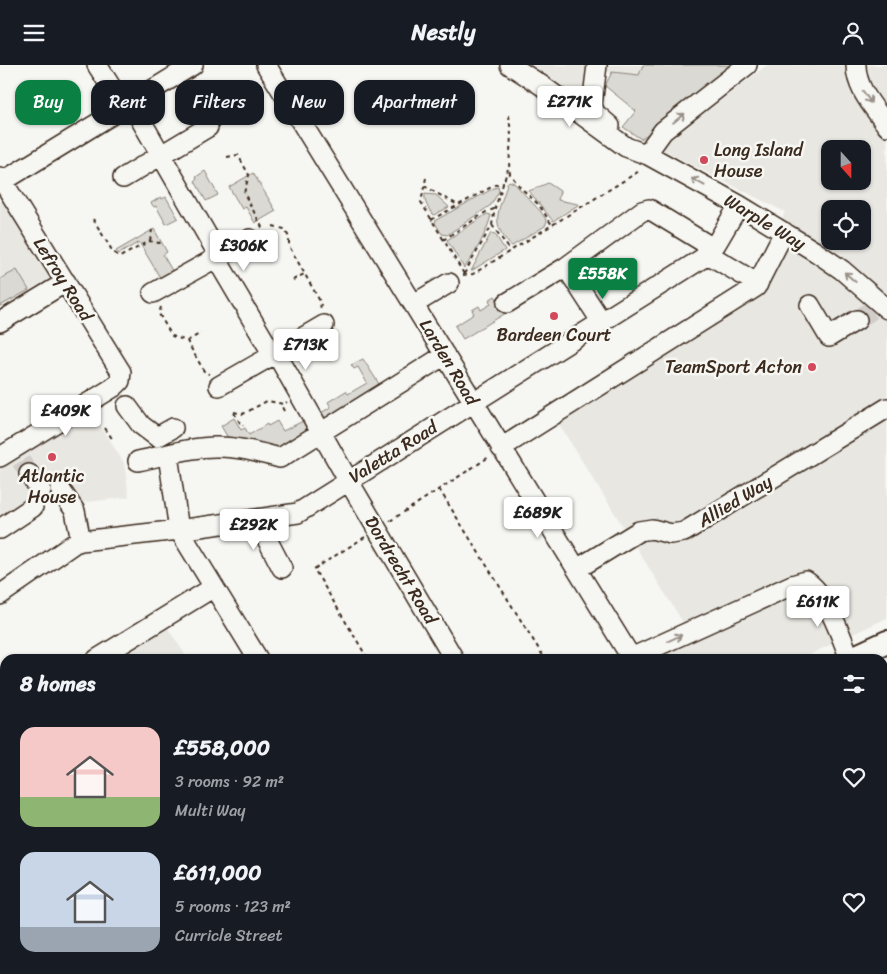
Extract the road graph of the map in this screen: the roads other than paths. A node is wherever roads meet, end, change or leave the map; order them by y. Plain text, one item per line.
1 (97, 65) edge
2 (193, 65) edge
3 (266, 65) edge
4 (510, 65) edge
5 (597, 65) edge
6 (748, 65) edge
7 (856, 65) edge
8 (108, 80) edge
9 (165, 82) edge
10 (93, 125) edge
11 (141, 125) edge
12 (887, 126) edge
13 (208, 127) dead end
14 (161, 155) junction
15 (649, 157) junction
16 (123, 178) dead end
17 (1, 180) edge
18 (739, 205) junction
19 (784, 232) junction
20 (257, 235) road end
21 (711, 251) junction
22 (218, 257) junction
23 (566, 267) junction
24 (456, 279) road end
25 (66, 282) junction
26 (758, 283) junction
27 (158, 300) road end
28 (506, 303) dead end
29 (414, 304) junction
30 (810, 305) dead end
31 (874, 311) edge
32 (321, 320) road end
33 (601, 321) junction
34 (0, 322) edge
35 (275, 354) junction
36 (445, 355) junction
37 (215, 380) road end
38 (121, 393) junction
39 (473, 402) junction
40 (887, 408) edge
41 (322, 432) junction
42 (164, 442) junction
43 (501, 448) junction
44 (16, 460) edge
45 (138, 461) dead end
46 (348, 480) junction
47 (60, 489) dead end
48 (257, 520) junction
49 (0, 529) edge
50 (179, 530) junction
51 (82, 541) junction
52 (282, 568) dead end
53 (577, 569) junction
54 (214, 587) junction
55 (0, 595) edge
56 (887, 642) edge
57 (105, 654) edge
58 (255, 654) edge
59 (451, 654) edge
60 (629, 654) edge
61 (638, 654) edge
62 (848, 654) edge
63 (861, 654) edge

1 - 8 street, Dordrecht Road
2 - 9 street
3 - 29 street, Larden Road
4 - 15 street, Warple Way
5 - 15 street
15 -> 6 street
7 -> 12 street
10 - 17 street
11 - 14 street, Dordrecht Road
13 - 14 street
14 - 16 street
14 - 22 street, Dordrecht Road
18 -> 15 street, Warple Way
17 - 25 street, Lefroy Road
18 - 19 street, Warple Way
18 - 21 street, Valetta Road
19 - 26 street
31 -> 19 street, Warple Way
20 - 22 street
21 - 23 street
21 - 26 street
21 - 33 street, Valetta Road
22 - 27 street
22 - 35 street, Dordrecht Road
23 - 28 street
23 - 33 street
24 - 29 street
25 - 34 street
25 - 38 street, Lefroy Road
26 - 43 street
29 - 36 street, Larden Road
30 - 31 street
32 - 35 street
33 - 39 street, Valetta Road
35 - 37 street
35 - 41 street, Dordrecht Road
36 - 39 street, Larden Road
36 - 41 street
38 - 42 street, Lefroy Road
38 - 44 street
39 - 43 street, Larden Road
39 - 46 street, Valetta Road
40 - 53 street, Allied Way
41 - 42 street
41 - 46 street, Dordrecht Road
42 - 45 street
42 - 50 street
43 - 53 street, Larden Road
44 - 49 street
46 - 48 street, Valetta Road
46 - 59 street, Dordrecht Road
47 - 51 street
48 - 50 street, Valetta Road
48 - 52 street
50 - 51 street, Valetta Road
50 - 54 street
51 - 55 street, Valetta Road
53 - 60 street, Larden Road
54 - 57 street
54 - 58 street
56 - 63 main road
61 -> 62 street

